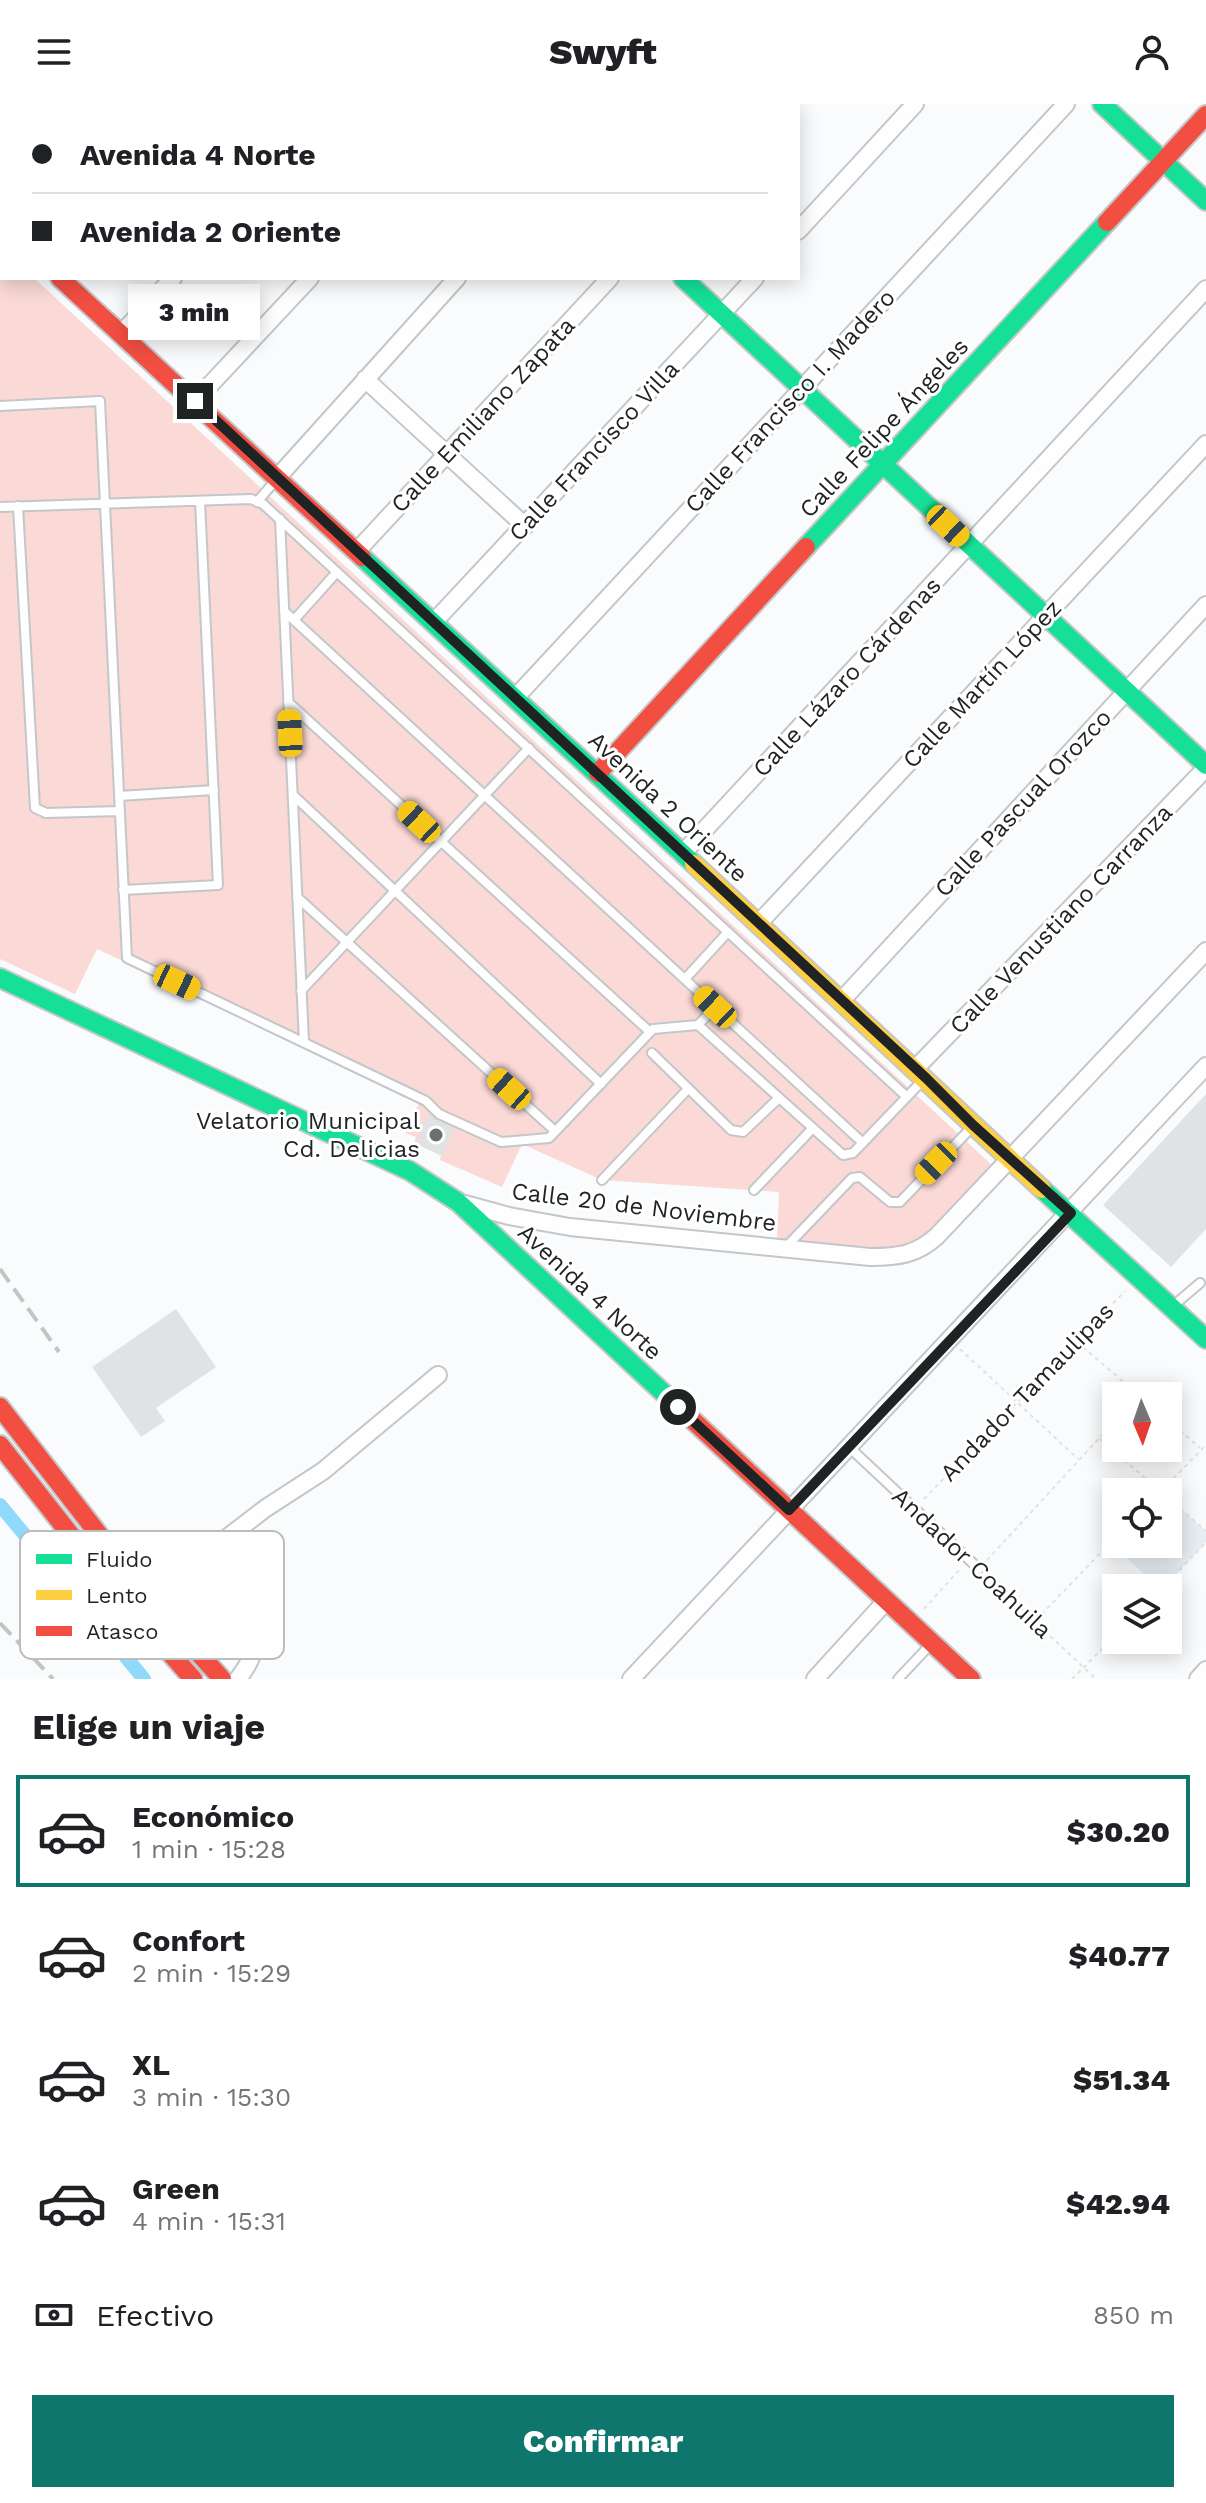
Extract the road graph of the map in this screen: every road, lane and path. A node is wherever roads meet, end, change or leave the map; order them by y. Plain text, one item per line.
1 (915, 104) edge
2 (1066, 104) edge
3 (1102, 104) edge
4 (1206, 115) edge
5 (1163, 161) junction
6 (1206, 201) edge
7 (800, 229) edge
8 (62, 280) edge
9 (171, 280) edge
10 (308, 280) edge
11 (455, 280) edge
12 (608, 280) edge
13 (685, 280) edge
14 (753, 280) edge
15 (1206, 289) edge
16 (722, 314) junction
17 (121, 334) junction
18 (365, 379) junction
19 (802, 389) junction
20 (195, 401) junction
21 (0, 406) edge
22 (1206, 444) edge
23 (447, 454) junction
24 (883, 464) junction
25 (277, 478) junction
26 (200, 501) junction
27 (257, 502) junction
28 (105, 504) junction
29 (18, 506) junction
30 (0, 507) edge
31 (280, 519) junction
32 (525, 526) junction
33 (970, 546) junction
34 (356, 552) junction
35 (337, 572) junction
36 (1206, 605) edge
37 (284, 611) junction
38 (1046, 616) junction
39 (294, 620) junction
40 (433, 623) junction
41 (1127, 691) junction
42 (515, 698) junction
43 (288, 702) junction
44 (529, 748) junction
45 (1206, 767) edge
46 (598, 773) junction
47 (214, 790) junction
48 (293, 795) junction
49 (485, 795) junction
50 (119, 796) junction
51 (120, 811) junction
52 (441, 842) junction
53 (683, 853) junction
54 (123, 890) junction
55 (395, 891) junction
56 (297, 897) junction
57 (758, 924) junction
58 (728, 932) junction
59 (347, 942) junction
60 (1206, 951) edge
61 (0, 978) edge
62 (685, 979) junction
63 (301, 991) junction
64 (841, 1001) junction
65 (715, 1007) junction
66 (698, 1025) junction
67 (650, 1032) junction
68 (304, 1042) junction
69 (652, 1053) dead end
70 (1206, 1066) edge
71 (920, 1074) junction
72 (601, 1084) junction
73 (688, 1089) junction
74 (907, 1097) junction
75 (779, 1098) junction
76 (973, 1125) junction
77 (813, 1128) junction
78 (555, 1131) junction
79 (863, 1143) junction
80 (1011, 1158) junction
81 (602, 1180) dead end
82 (754, 1190) dead end
83 (458, 1202) junction
84 (1071, 1213) junction
85 (785, 1248) junction
86 (1139, 1276) junction
87 (1200, 1283) dead end
88 (1172, 1307) junction
89 (1206, 1339) edge
90 (950, 1340) junction
91 (1076, 1341) junction
92 (438, 1375) dead end
93 (1123, 1382) edge
94 (1017, 1402) junction
95 (0, 1407) edge
96 (1182, 1432) edge
97 (1102, 1435) edge
98 (1099, 1438) junction
99 (0, 1445) edge
100 (1206, 1445) edge
101 (849, 1447) junction
102 (1202, 1449) junction
103 (1079, 1460) junction
104 (1145, 1478) edge
105 (1174, 1478) edge
106 (915, 1508) junction
107 (789, 1510) junction
108 (1182, 1510) edge
109 (68, 1531) edge
110 (96, 1531) edge
111 (233, 1531) edge
112 (1206, 1531) edge
113 (1206, 1542) edge
114 (1102, 1551) edge
115 (969, 1559) junction
116 (979, 1569) junction
117 (1176, 1574) edge
118 (886, 1601) junction
119 (1034, 1621) junction
120 (911, 1624) junction
121 (932, 1643) junction
122 (1102, 1649) edge
123 (175, 1659) edge
124 (204, 1659) edge
125 (251, 1659) edge
126 (1084, 1668) junction
127 (1206, 1670) edge
128 (193, 1679) edge
129 (222, 1679) edge
130 (238, 1679) edge
131 (631, 1679) edge
132 (815, 1679) edge
133 (898, 1679) edge
134 (971, 1679) edge
135 (1072, 1679) edge
136 (1096, 1679) edge
137 (1198, 1679) edge

1 - 7 street
2 - 19 street, Calle Francisco I. Madero
3 - 5 street
4 - 5 street, Calle Felipe Ángeles
5 - 6 street
5 - 24 street, Calle Felipe Ángeles
8 - 17 street, Avenida 2 Oriente
9 - 17 street
10 - 20 street
11 - 18 street
12 - 23 street, Calle Emiliano Zapata
13 - 16 street
14 - 16 street, Calle Francisco Villa
15 - 33 street, Calle Lázaro Cárdenas
16 - 19 street
16 - 32 street, Calle Francisco Villa
17 - 20 street, Avenida 2 Oriente
18 - 23 street
18 - 25 street
19 - 24 street
19 - 42 street, Calle Francisco I. Madero
20 - 25 street, Avenida 2 Oriente
21 - 28 lane
22 - 38 street, Calle Martín López
23 - 32 street
23 - 34 street, Calle Emiliano Zapata
24 - 33 street
24 - 46 street, Calle Felipe Ángeles
25 - 27 lane
25 - 34 street, Avenida 2 Oriente
26 - 27 lane
26 - 28 lane
26 - 47 lane
27 - 31 lane
28 - 29 lane
28 - 50 lane
29 - 30 lane
29 - 51 lane
31 - 35 lane
31 - 37 lane
32 - 40 street, Calle Francisco Villa
33 - 38 street
33 - 53 street, Calle Lázaro Cárdenas
34 - 40 street, Avenida 2 Oriente
35 - 39 lane
35 - 44 lane
36 - 41 street, Calle Pascual Orozco
37 - 39 lane
37 - 43 lane
38 - 41 street
38 - 57 street, Calle Martín López
39 - 49 lane
40 - 42 street, Avenida 2 Oriente
41 - 45 street
41 - 64 street, Calle Pascual Orozco
42 - 46 street, Avenida 2 Oriente
43 - 48 lane
43 - 52 lane
44 - 49 lane
44 - 58 lane
45 - 71 street, Calle Venustiano Carranza
46 - 53 street, Avenida 2 Oriente
47 - 50 lane
47 - 54 lane
48 - 55 lane
48 - 56 lane
49 - 52 lane
49 - 62 lane
50 - 51 lane
51 - 54 lane
52 - 55 lane
52 - 67 lane
53 - 57 street, Avenida 2 Oriente
54 - 68 lane
55 - 59 lane
55 - 72 lane
56 - 59 lane
56 - 63 lane
57 - 64 street, Avenida 2 Oriente
58 - 62 lane
58 - 74 lane
59 - 63 lane
59 - 78 lane
60 - 80 street, Calle 20 de Noviembre
61 - 83 street, Calle 20 de Noviembre
62 - 65 lane
63 - 68 lane
64 - 71 street, Avenida 2 Oriente
65 - 66 lane
65 - 79 lane
66 - 67 lane
66 - 75 lane
67 - 72 lane
68 - 78 lane
69 - 73 lane
70 - 84 street
71 - 74 lane
71 - 76 street, Avenida 2 Oriente
72 - 78 lane
73 - 75 lane
73 - 81 lane
74 - 79 lane
75 - 77 lane
76 - 80 street, Avenida 2 Oriente
76 - 85 lane
77 - 79 lane
77 - 82 lane
80 - 84 street, Avenida 2 Oriente
80 - 85 street, Calle 20 de Noviembre
83 - 85 street, Calle 20 de Noviembre
83 - 107 street, Avenida 4 Norte
84 - 86 street, Avenida 2 Oriente
84 - 90 street
86 - 88 street, Avenida 2 Oriente
86 - 91 path, Andador Tamaulipas
87 - 88 lane
88 - 89 street, Avenida 2 Oriente
90 - 94 path
90 - 101 street
91 - 93 path
91 - 94 path, Andador Tamaulipas
92 - 111 street
94 - 103 path
94 - 106 path, Andador Tamaulipas
95 - 110 street
96 - 102 path
97 - 98 path
98 - 103 path
98 - 104 path
99 - 109 street
100 - 102 path
101 - 106 lane, Andador Coahuila
101 - 107 street
102 - 105 path
103 - 116 path
106 - 115 lane, Andador Coahuila
107 - 118 street, Avenida 4 Norte
107 - 131 street
108 - 112 path
113 - 117 path
114 - 119 path
115 - 116 lane, Andador Coahuila
115 - 120 path
116 - 119 path, Andador Coahuila
118 - 120 street, Avenida 4 Norte
118 - 132 street
119 - 126 path, Andador Coahuila
120 - 121 street, Avenida 4 Norte
121 - 133 lane
121 - 134 street, Avenida 4 Norte
122 - 126 path
123 - 128 street
124 - 129 street
125 - 130 street
126 - 135 path
126 - 136 path, Andador Coahuila
127 - 137 street

